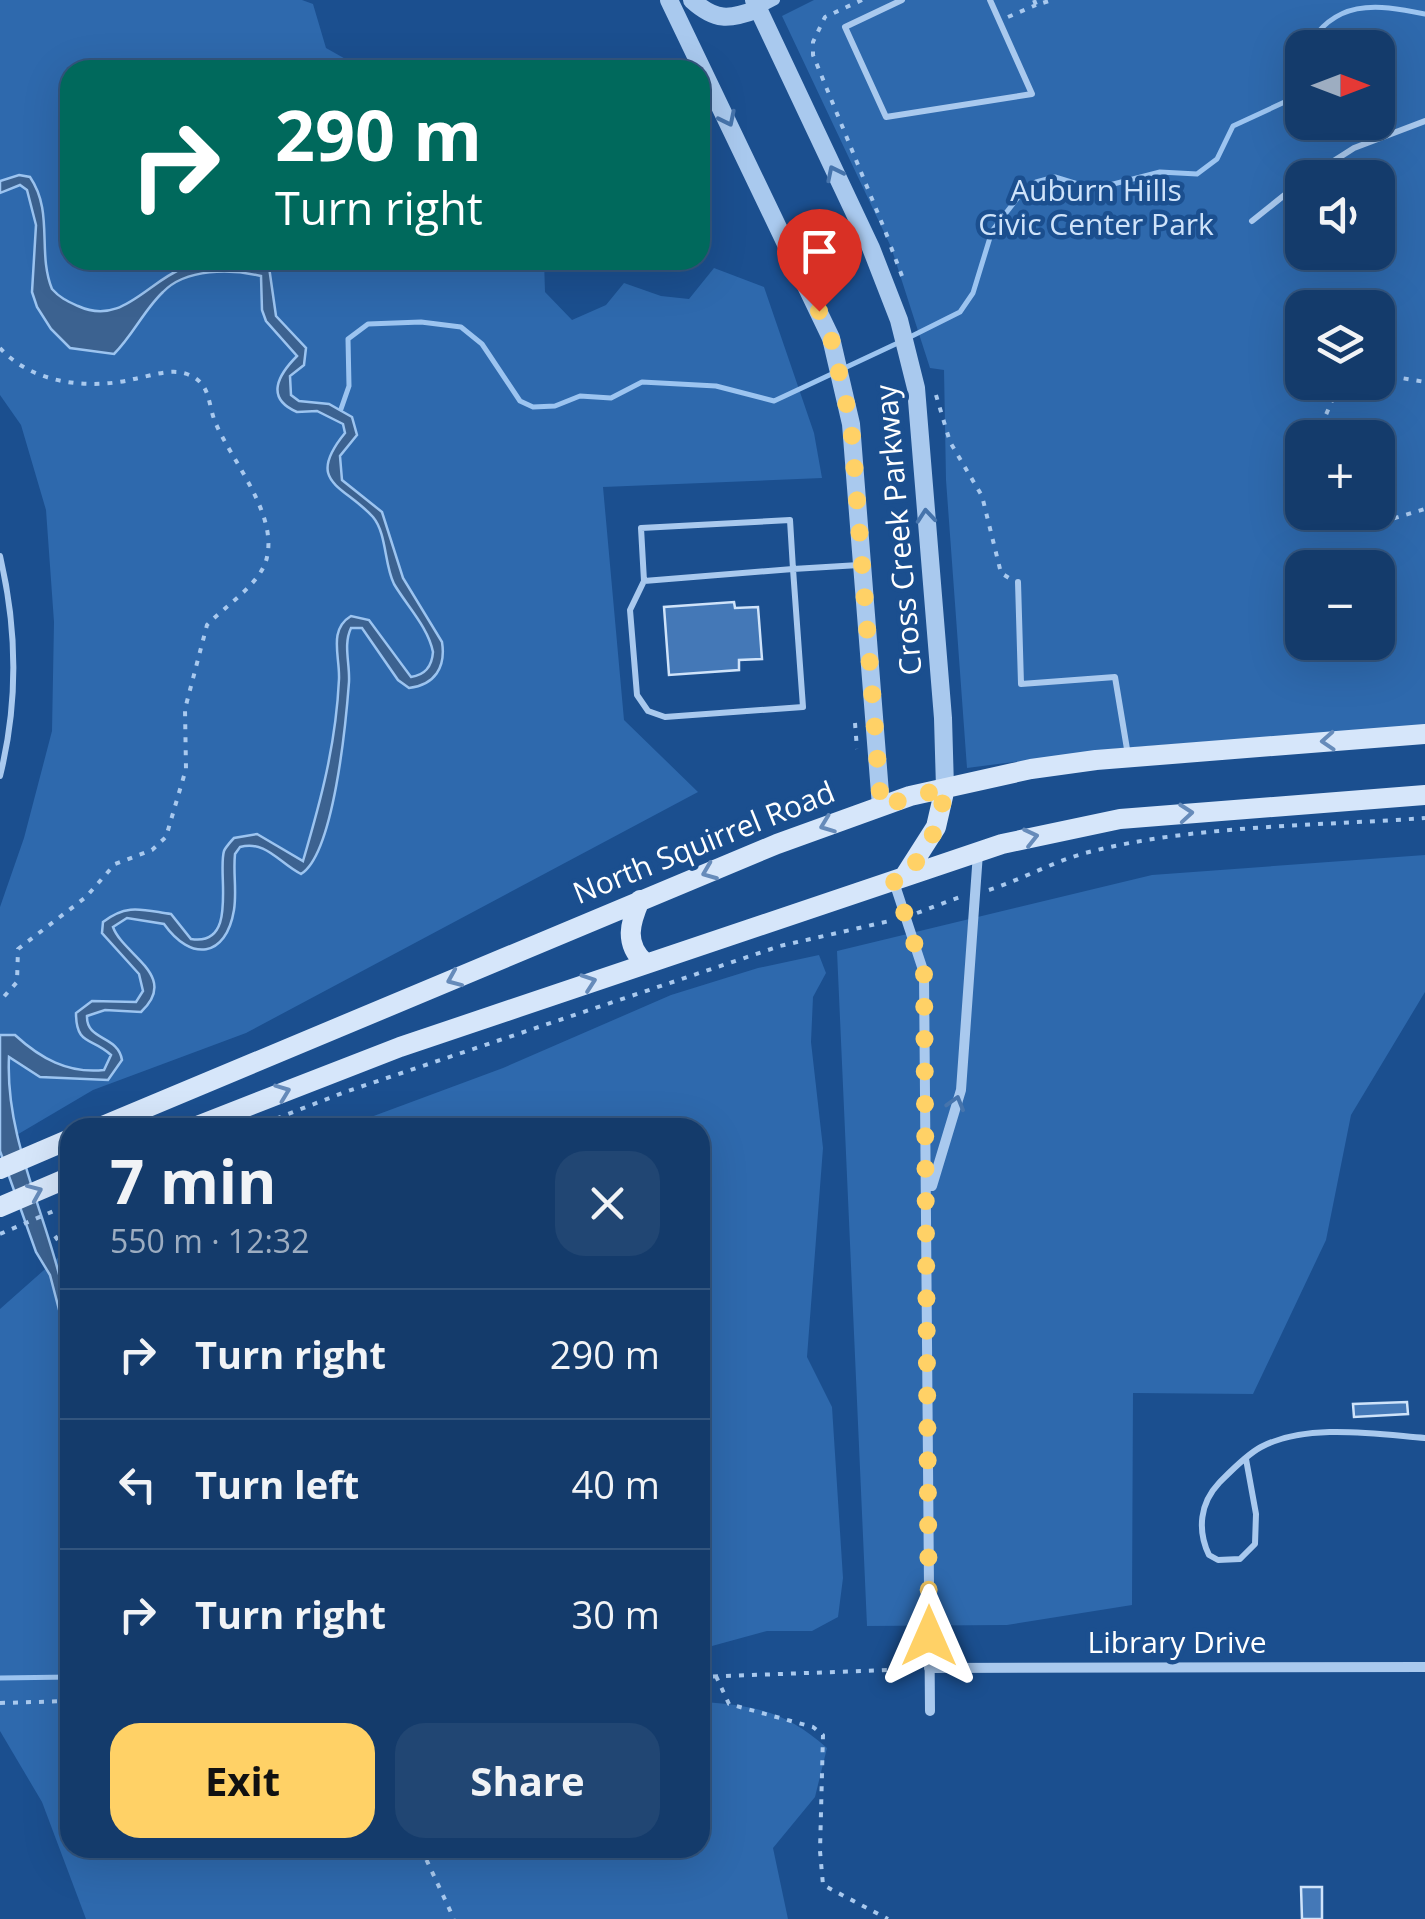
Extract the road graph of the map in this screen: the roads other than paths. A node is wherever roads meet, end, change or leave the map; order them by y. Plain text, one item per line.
1 (670, 0) edge
2 (692, 0) edge
3 (902, 0) edge
4 (990, 0) edge
5 (762, 3) edge
6 (699, 60) edge
7 (710, 84) edge
8 (1425, 121) edge
9 (1335, 160) edge
10 (1285, 195) edge
11 (1252, 222) dead end
12 (0, 556) edge
13 (860, 565) junction
14 (793, 569) junction
15 (644, 582) junction
16 (1018, 582) dead end
17 (1425, 735) edge
18 (1128, 756) junction
19 (0, 776) edge
20 (1425, 779) edge
21 (945, 788) junction
22 (1415, 796) edge
23 (881, 806) junction
24 (978, 850) junction
25 (899, 876) junction
26 (640, 900) junction
27 (644, 962) junction
28 (122, 1118) edge
29 (218, 1118) edge
30 (60, 1144) edge
31 (0, 1169) edge
32 (60, 1181) edge
33 (928, 1196) junction
34 (0, 1207) edge
35 (1425, 1438) edge
36 (1246, 1458) junction
37 (929, 1668) junction
38 (1425, 1668) edge
39 (930, 1710) dead end

1 -> 6 street, Cross Creek Parkway
2 - 5 street
3 - 4 lane
21 -> 5 street, Cross Creek Parkway
7 -> 13 street, Cross Creek Parkway
8 - 9 lane
10 - 11 lane
12 - 19 lane
13 - 14 lane
13 - 23 street, Cross Creek Parkway
14 - 15 lane
14 - 15 lane
14 - 15 lane
16 - 18 lane
17 -> 18 main road, North Squirrel Road
18 - 21 main road, North Squirrel Road
20 - 22 main road
21 - 23 main road, North Squirrel Road
21 - 25 main road
24 -> 22 main road
23 -> 26 main road, North Squirrel Road
24 - 25 main road
33 -> 24 street
25 - 27 main road
25 - 33 street
26 - 27 main road
26 -> 28 main road, North Squirrel Road
29 -> 27 main road
30 - 31 main road
34 -> 32 main road
33 - 37 street
35 - 36 lane
36 - 36 lane
37 - 38 street, Library Drive
37 - 39 street

